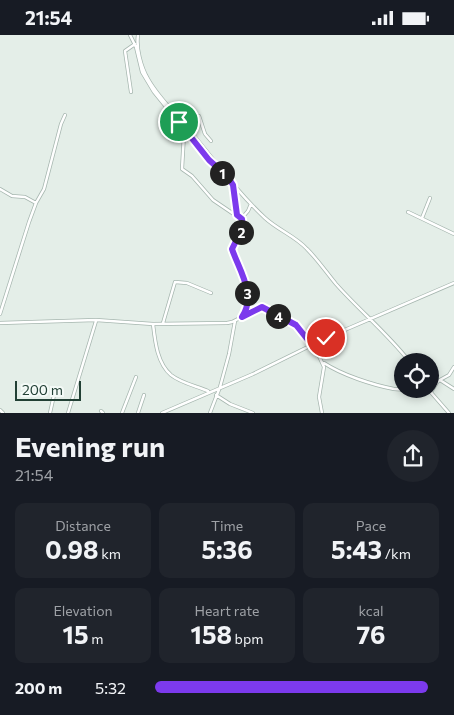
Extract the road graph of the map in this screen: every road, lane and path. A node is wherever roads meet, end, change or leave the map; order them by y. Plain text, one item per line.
1 (130, 35) edge
2 (138, 35) edge
3 (135, 43) junction
4 (131, 91) dead end
5 (65, 115) dead end
6 (186, 128) junction
7 (210, 141) dead end
8 (233, 185) junction
9 (0, 189) edge
10 (430, 198) dead end
11 (36, 203) junction
12 (251, 204) junction
13 (408, 212) dead end
14 (237, 215) junction
15 (422, 218) junction
16 (242, 219) junction
17 (454, 234) edge
18 (454, 283) edge
19 (211, 293) dead end
20 (0, 314) edge
21 (242, 317) junction
22 (370, 318) junction
23 (96, 320) junction
24 (235, 321) junction
25 (1, 322) edge
26 (153, 323) junction
27 (163, 323) junction
28 (312, 345) junction
29 (402, 353) edge
30 (322, 362) junction
31 (454, 367) edge
32 (136, 377) dead end
33 (440, 380) joint
34 (220, 387) junction
35 (394, 388) edge
36 (454, 389) edge
37 (209, 391) junction
38 (54, 395) dead end
39 (144, 395) dead end
40 (216, 395) junction
41 (435, 398) edge
42 (0, 410) edge
43 (3, 413) edge
44 (50, 413) edge
45 (68, 413) edge
46 (122, 413) edge
47 (138, 413) edge
48 (162, 413) edge
49 (210, 413) edge
50 (253, 413) edge
51 (322, 413) edge
52 (449, 413) edge

1 - 3 street
2 - 6 street
3 - 4 street
3 - 6 street
5 - 11 street
6 - 7 street
6 - 8 street
6 - 14 street
8 - 12 street
8 - 14 street
9 - 11 street
10 - 15 street
11 - 20 street
12 - 16 street
12 - 22 street
13 - 15 street
14 - 16 street
15 - 17 street
16 - 21 street
18 - 22 street
19 - 27 street
21 - 24 street
21 - 28 street
22 - 28 street
22 - 29 street
23 - 25 street
23 - 26 street
23 - 45 street
24 - 27 street
24 - 34 street
26 - 27 street
26 - 37 street
28 - 30 street
28 - 34 street
30 - 35 street
30 - 51 street
31 - 33 street
32 - 46 street
33 - 36 street
34 - 37 street
34 - 40 street
37 - 48 street
38 - 44 street
39 - 47 street
40 - 49 street
40 - 50 street
41 - 52 street
42 - 43 street

